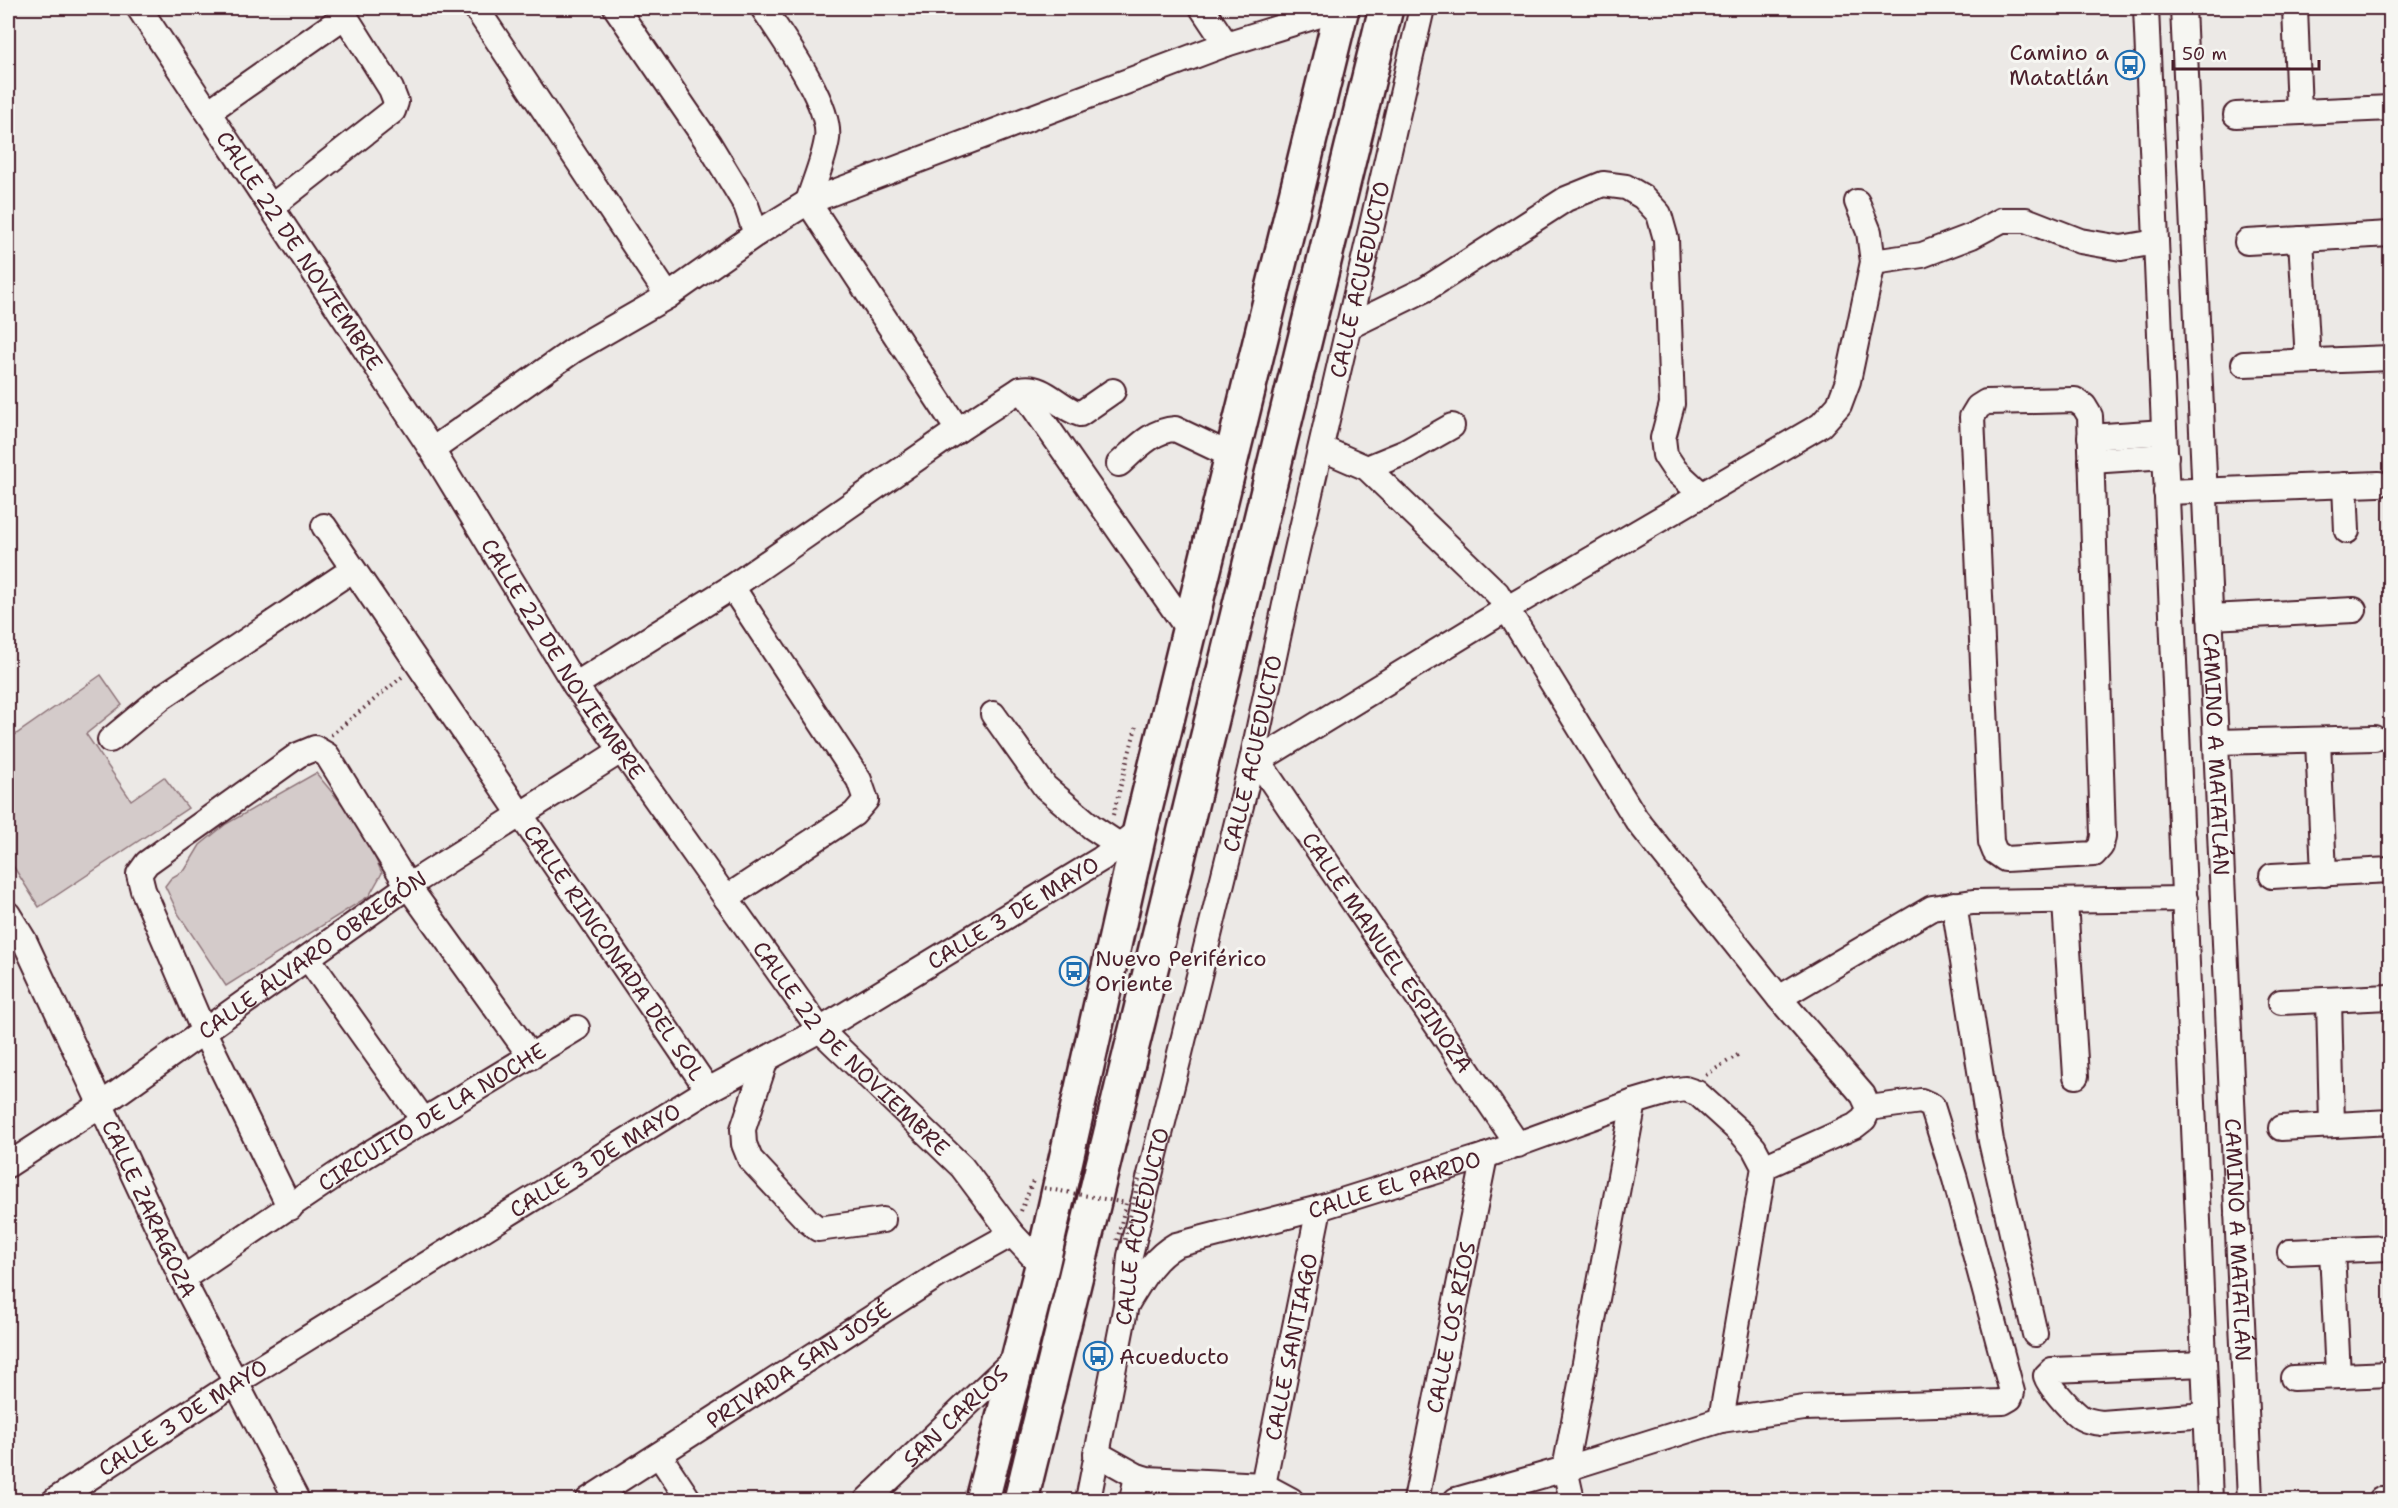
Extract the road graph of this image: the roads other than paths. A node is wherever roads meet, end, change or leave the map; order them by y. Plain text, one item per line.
1 (476, 8) edge
2 (616, 8) edge
3 (764, 8) edge
4 (1202, 8) edge
5 (1342, 8) edge
6 (1386, 8) edge
7 (1422, 8) edge
8 (2145, 8) edge
9 (2183, 8) edge
10 (2295, 8) edge
11 (148, 11) edge
12 (343, 12) edge
13 (1226, 44) junction
14 (2391, 108) edge
15 (208, 112) junction
16 (2299, 112) junction
17 (2236, 115) dead end
18 (808, 202) junction
19 (1857, 202) dead end
20 (271, 207) junction
21 (756, 234) junction
22 (2391, 234) edge
23 (2301, 239) junction
24 (2156, 242) junction
25 (2247, 242) dead end
26 (1873, 262) junction
27 (668, 296) junction
28 (1348, 327) junction
29 (2391, 358) edge
30 (2308, 361) junction
31 (2244, 364) dead end
32 (1021, 389) junction
33 (1113, 391) dead end
34 (1452, 426) dead end
35 (958, 430) junction
36 (2164, 432) junction
37 (2090, 437) junction
38 (1321, 448) junction
39 (432, 450) junction
40 (1232, 456) junction
41 (2166, 456) junction
42 (2091, 461) junction
43 (1119, 464) dead end
44 (1367, 468) junction
45 (2379, 484) dead end
46 (2345, 485) junction
47 (2205, 491) junction
48 (2166, 492) junction
49 (1702, 495) junction
50 (324, 526) dead end
51 (2347, 531) dead end
52 (352, 570) junction
53 (732, 586) junction
54 (1508, 608) junction
55 (2354, 610) dead end
56 (2210, 617) junction
57 (1189, 631) junction
58 (575, 685) junction
59 (993, 714) dead end
60 (2176, 719) junction
61 (2374, 738) dead end
62 (110, 740) dead end
63 (2319, 741) junction
64 (2216, 743) junction
65 (622, 750) junction
66 (2179, 756) junction
67 (1255, 763) junction
68 (520, 815) junction
69 (1130, 838) junction
70 (2391, 870) edge
71 (2324, 873) junction
72 (2272, 876) dead end
73 (408, 886) junction
74 (726, 898) junction
75 (2185, 899) junction
76 (2065, 902) junction
77 (1954, 903) junction
78 (8, 914) edge
79 (308, 958) junction
80 (2391, 997) edge
81 (1779, 998) junction
82 (2329, 1000) junction
83 (2281, 1002) dead end
84 (577, 1028) dead end
85 (820, 1030) junction
86 (204, 1032) junction
87 (531, 1057) junction
88 (766, 1059) junction
89 (2076, 1076) dead end
90 (708, 1090) junction
91 (1634, 1102) junction
92 (102, 1104) junction
93 (1869, 1108) junction
94 (424, 1121) junction
95 (2391, 1122) edge
96 (2332, 1125) junction
97 (2281, 1128) dead end
98 (1518, 1144) junction
99 (1485, 1156) junction
100 (1759, 1158) junction
101 (8, 1165) edge
102 (290, 1208) junction
103 (1319, 1208) junction
104 (884, 1220) dead end
105 (1012, 1234) junction
106 (2391, 1248) edge
107 (2332, 1250) junction
108 (2290, 1252) dead end
109 (1042, 1266) junction
110 (182, 1279) junction
111 (1126, 1305) junction
112 (2035, 1334) dead end
113 (1017, 1357) junction
114 (2204, 1364) junction
115 (2391, 1374) edge
116 (2338, 1376) junction
117 (2293, 1378) dead end
118 (235, 1383) junction
119 (2206, 1415) junction
120 (1722, 1420) junction
121 (1096, 1453) junction
122 (659, 1455) junction
123 (1565, 1469) junction
124 (1146, 1485) edge
125 (1263, 1485) junction
126 (55, 1500) edge
127 (297, 1500) edge
128 (588, 1500) edge
129 (689, 1500) edge
130 (867, 1500) edge
131 (982, 1500) edge
132 (1022, 1500) edge
133 (1088, 1500) edge
134 (1132, 1500) edge
135 (1291, 1500) edge
136 (1416, 1500) edge
137 (1456, 1500) edge
138 (1572, 1500) edge
139 (2210, 1500) edge
140 (2250, 1500) edge
141 (2381, 1500) edge
142 (2391, 1500) edge

1 - 27 street
2 - 21 street
3 - 18 street
4 - 13 street
5 - 13 street
5 - 40 highway
6 - 132 highway
7 - 28 street, CALLE ACUEDUCTO
8 - 24 street, CAMINO A MATATLÁN
9 - 47 street, CAMINO A MATATLÁN
10 - 16 street
11 - 15 street, CALLE 22 DE NOVIEMBRE
12 - 15 street
12 - 20 street
13 - 18 street
14 - 16 street
15 - 20 street, CALLE 22 DE NOVIEMBRE
16 - 17 street
18 - 21 street
18 - 35 street
19 - 26 street
20 - 39 street, CALLE 22 DE NOVIEMBRE
21 - 27 street
22 - 23 street
23 - 25 street
23 - 30 street
24 - 26 street
24 - 36 street, CAMINO A MATATLÁN
26 - 49 street
27 - 39 street
28 - 38 street, CALLE ACUEDUCTO
28 - 49 street
29 - 30 street
30 - 31 street
32 - 33 street
32 - 35 street
32 - 57 street
34 - 44 street
35 - 53 street
36 - 37 street
36 - 41 street, CAMINO A MATATLÁN
37 - 42 street
37 - 42 street
38 - 44 street
38 - 67 street, CALLE ACUEDUCTO
39 - 58 street, CALLE 22 DE NOVIEMBRE
40 - 43 street
40 - 57 highway
41 - 42 street
41 - 48 street, CAMINO A MATATLÁN
44 - 54 street
45 - 46 street
46 - 47 street
46 - 51 street
47 - 48 street
47 - 56 street, CAMINO A MATATLÁN
48 - 60 street, CAMINO A MATATLÁN
49 - 54 street
50 - 52 street, CALLE RINCONADA DEL SOL
52 - 62 street
52 - 68 street, CALLE RINCONADA DEL SOL
53 - 58 street
53 - 74 street
54 - 67 street
54 - 81 street
55 - 56 street
56 - 64 street, CAMINO A MATATLÁN
57 - 69 highway
58 - 65 street, CALLE 22 DE NOVIEMBRE
59 - 69 street
60 - 64 street
60 - 66 street, CAMINO A MATATLÁN
61 - 63 street
63 - 64 street
63 - 71 street
64 - 66 street
64 - 140 street, CAMINO A MATATLÁN
65 - 68 street, CALLE ÁLVARO OBREGÓN
65 - 74 street, CALLE 22 DE NOVIEMBRE
66 - 75 street, CAMINO A MATATLÁN
67 - 98 street, CALLE MANUEL ESPINOZA
67 - 111 street, CALLE ACUEDUCTO
68 - 73 street, CALLE ÁLVARO OBREGÓN
68 - 90 street, CALLE RINCONADA DEL SOL
69 - 85 street, CALLE 3 DE MAYO
69 - 109 highway
70 - 71 street
71 - 72 street
73 - 79 street, CALLE ÁLVARO OBREGÓN
73 - 86 street
73 - 87 street
74 - 85 street, CALLE 22 DE NOVIEMBRE
75 - 76 street
75 - 114 street, CAMINO A MATATLÁN
76 - 77 street
76 - 89 street
77 - 81 street
77 - 112 street
78 - 92 street, CALLE ZARAGOZA
79 - 86 street, CALLE ÁLVARO OBREGÓN
79 - 94 street
80 - 82 street
81 - 93 street
82 - 83 street
82 - 96 street
84 - 87 street, CIRCUITO DE LA NOCHE
85 - 88 street, CALLE 3 DE MAYO
85 - 105 street, CALLE 22 DE NOVIEMBRE
86 - 92 street, CALLE ÁLVARO OBREGÓN
86 - 102 street
87 - 94 street, CIRCUITO DE LA NOCHE
88 - 90 street, CALLE 3 DE MAYO
88 - 104 street
90 - 118 street, CALLE 3 DE MAYO
91 - 98 street, CALLE EL PARDO
91 - 100 street, CALLE EL PARDO
91 - 123 street
92 - 101 street, CALLE ÁLVARO OBREGÓN
92 - 110 street, CALLE ZARAGOZA
93 - 100 street
93 - 120 street
94 - 102 street, CIRCUITO DE LA NOCHE
95 - 96 street
96 - 97 street
98 - 99 street, CALLE EL PARDO
99 - 103 street, CALLE EL PARDO
99 - 136 street, CALLE LOS RÍOS
100 - 120 street
102 - 110 street, CIRCUITO DE LA NOCHE
103 - 111 street, CALLE EL PARDO
103 - 125 street, CALLE SANTIAGO
105 - 109 street, CALLE 22 DE NOVIEMBRE
105 - 122 street, PRIVADA SAN JOSÉ
106 - 107 street
107 - 108 street
107 - 116 street
109 - 113 highway
110 - 118 street, CALLE ZARAGOZA
111 - 121 street, CALLE ACUEDUCTO
113 - 130 street, SAN CARLOS
113 - 131 highway
114 - 119 street, CAMINO A MATATLÁN
114 - 119 street
115 - 116 street
116 - 117 street
118 - 126 street, CALLE 3 DE MAYO
118 - 127 street, CALLE ZARAGOZA
119 - 139 street, CAMINO A MATATLÁN
120 - 123 street
121 - 124 street
121 - 133 street, CALLE ACUEDUCTO
122 - 128 street, PRIVADA SAN JOSÉ
122 - 129 street
123 - 137 street
123 - 138 street
124 - 125 street
124 - 134 street
125 - 135 street
141 - 142 street

